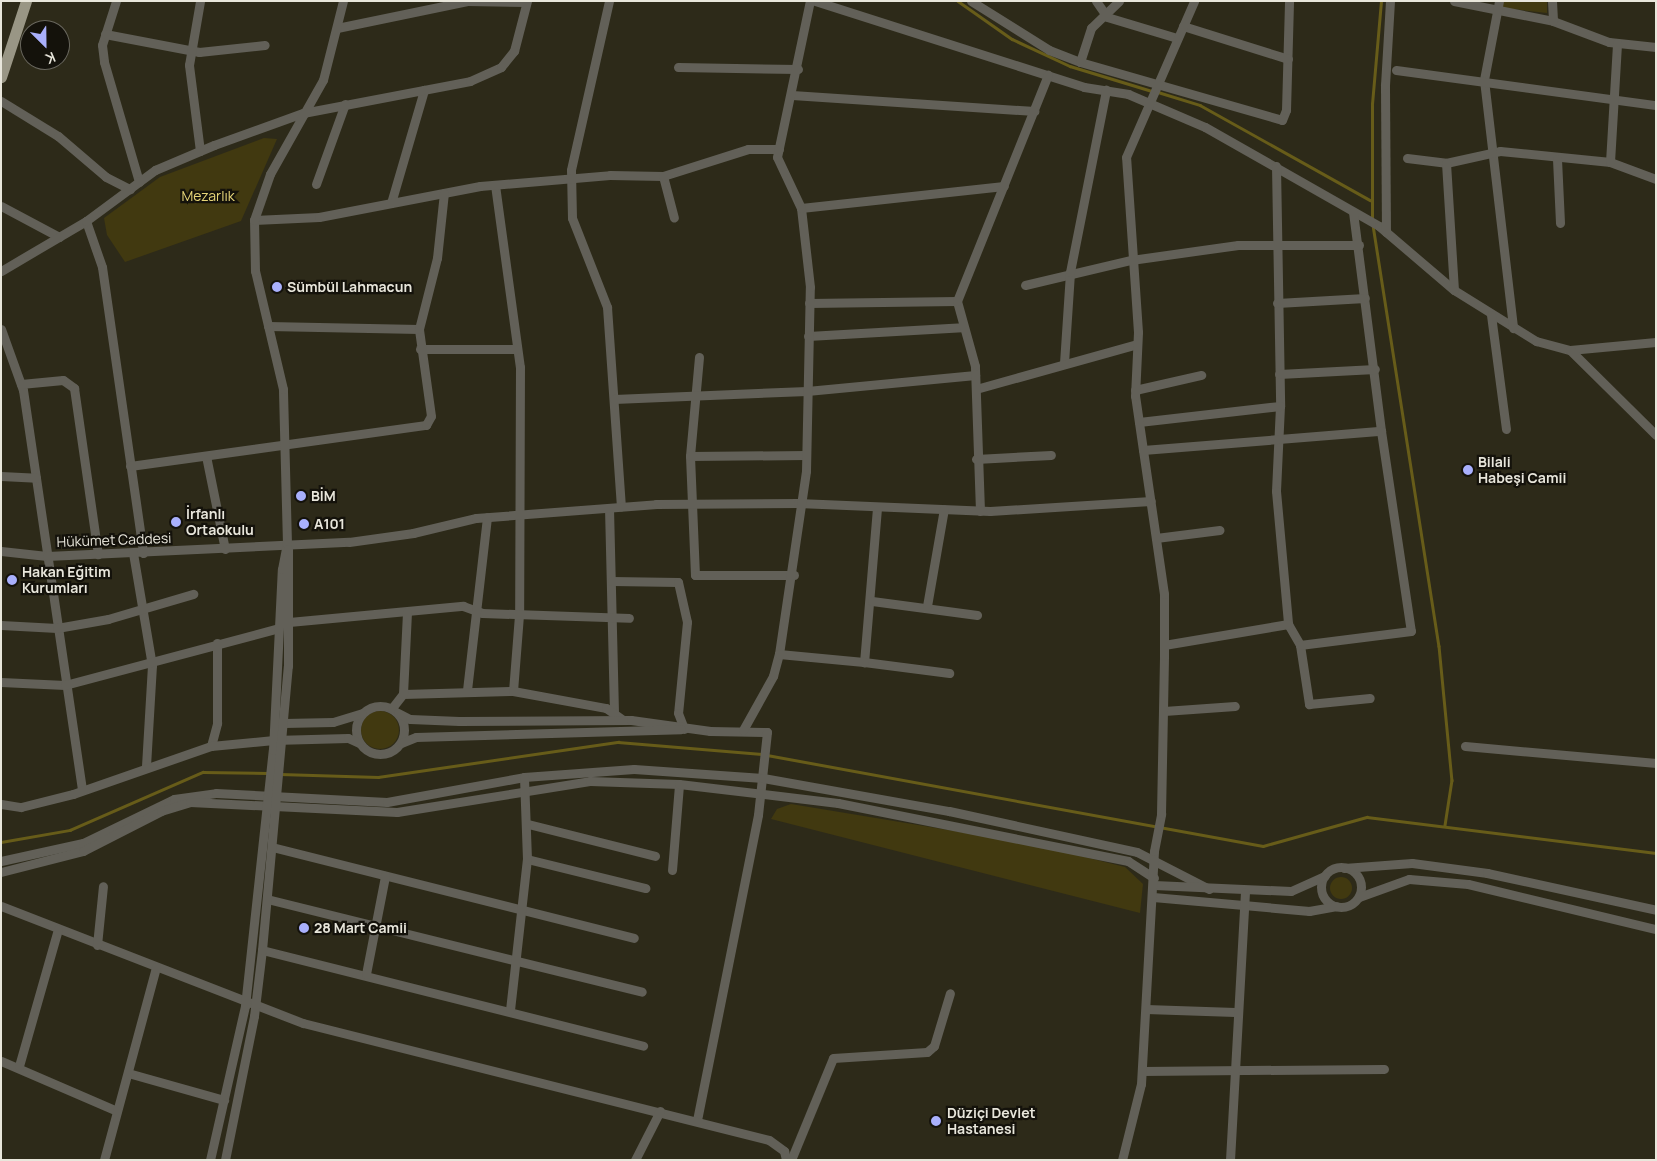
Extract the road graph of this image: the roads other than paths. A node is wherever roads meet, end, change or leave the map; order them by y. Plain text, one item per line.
1 (26, 1) edge
2 (116, 1) edge
3 (200, 1) edge
4 (342, 1) edge
5 (609, 1) edge
6 (810, 1) edge
7 (815, 1) edge
8 (971, 1) edge
9 (1096, 1) edge
10 (1119, 1) edge
11 (1194, 1) edge
12 (1289, 1) edge
13 (1390, 1) edge
14 (1454, 1) edge
15 (1552, 1) edge
16 (527, 2) edge
17 (1498, 6) edge
18 (1104, 14) junction
19 (1553, 21) junction
20 (1183, 26) junction
21 (337, 28) junction
22 (106, 34) junction
23 (1177, 38) junction
24 (1617, 43) junction
25 (265, 45) dead end
26 (1656, 47) edge
27 (190, 50) junction
28 (1288, 58) junction
29 (1080, 62) junction
30 (678, 66) dead end
31 (798, 69) junction
32 (1396, 70) dead end
33 (1048, 75) junction
34 (1, 77) edge
35 (1484, 80) junction
36 (424, 90) junction
37 (1106, 90) junction
38 (1152, 90) junction
39 (792, 95) junction
40 (1617, 99) junction
41 (1, 101) edge
42 (345, 104) junction
43 (1656, 105) edge
44 (1034, 111) junction
45 (303, 113) junction
46 (778, 149) junction
47 (200, 151) junction
48 (1494, 151) junction
49 (1407, 158) dead end
50 (1557, 159) junction
51 (1610, 162) junction
52 (1446, 163) junction
53 (1276, 166) junction
54 (663, 176) junction
55 (572, 178) junction
56 (1656, 179) edge
57 (139, 182) junction
58 (316, 184) dead end
59 (495, 185) junction
60 (1004, 186) junction
61 (130, 189) junction
62 (444, 193) junction
63 (391, 204) junction
64 (1, 206) edge
65 (801, 208) junction
66 (1353, 212) junction
67 (674, 218) dead end
68 (254, 220) junction
69 (86, 221) junction
70 (1560, 223) dead end
71 (1382, 229) junction
72 (59, 237) junction
73 (1274, 243) junction
74 (1359, 245) junction
75 (1131, 260) junction
76 (1, 271) edge
77 (1070, 272) junction
78 (1025, 285) dead end
79 (1454, 290) junction
80 (1365, 298) junction
81 (958, 301) junction
82 (809, 303) junction
83 (1277, 303) junction
84 (1492, 315) junction
85 (268, 326) junction
86 (962, 327) junction
87 (419, 328) junction
88 (1512, 328) junction
89 (1, 329) edge
90 (808, 336) junction
91 (1656, 342) edge
92 (1137, 344) junction
93 (420, 349) junction
94 (517, 349) junction
95 (1570, 350) junction
96 (699, 357) dead end
97 (1064, 363) junction
98 (1375, 369) junction
99 (1279, 374) junction
100 (976, 375) junction
101 (1202, 375) dead end
102 (21, 384) junction
103 (976, 389) junction
104 (1136, 390) junction
105 (807, 391) junction
106 (694, 397) junction
107 (614, 400) junction
108 (1280, 406) junction
109 (1139, 422) junction
110 (1506, 429) dead end
111 (1381, 431) junction
112 (1656, 435) edge
113 (1280, 439) junction
114 (287, 442) junction
115 (1143, 450) junction
116 (806, 455) junction
117 (1051, 455) dead end
118 (206, 456) junction
119 (690, 456) junction
120 (976, 459) junction
121 (130, 466) junction
122 (1, 476) edge
123 (36, 478) junction
124 (1152, 500) junction
125 (693, 503) junction
126 (798, 503) junction
127 (621, 507) junction
128 (609, 508) junction
129 (877, 508) junction
130 (944, 509) junction
131 (980, 511) junction
132 (516, 515) junction
133 (486, 517) junction
134 (1220, 530) dead end
135 (1156, 538) junction
136 (287, 544) junction
137 (225, 549) junction
138 (1, 551) edge
139 (133, 553) junction
140 (143, 553) junction
141 (98, 554) junction
142 (47, 556) junction
143 (791, 575) junction
144 (612, 581) junction
145 (193, 594) dead end
146 (872, 601) junction
147 (927, 606) junction
148 (472, 610) junction
149 (141, 611) junction
150 (407, 612) junction
151 (977, 614) dead end
152 (519, 615) junction
153 (613, 618) junction
154 (629, 618) dead end
155 (289, 622) junction
156 (1288, 624) junction
157 (1, 625) edge
158 (57, 628) junction
159 (279, 628) junction
160 (216, 643) junction
161 (1300, 644) junction
162 (1164, 645) junction
163 (779, 654) junction
164 (864, 662) junction
165 (152, 665) junction
166 (949, 673) dead end
167 (1, 682) edge
168 (65, 685) junction
169 (466, 690) junction
170 (513, 691) junction
171 (404, 694) junction
172 (1370, 698) dead end
173 (1235, 706) dead end
174 (395, 710) junction
175 (614, 712) junction
176 (1164, 712) junction
177 (362, 713) junction
178 (622, 719) junction
179 (284, 723) junction
180 (684, 729) junction
181 (743, 730) junction
182 (278, 740) junction
183 (359, 743) junction
184 (400, 743) junction
185 (211, 746) junction
186 (1465, 746) dead end
187 (1656, 764) edge
188 (146, 766) junction
189 (524, 777) junction
190 (763, 778) junction
191 (274, 781) junction
192 (679, 784) junction
193 (82, 790) junction
194 (526, 792) junction
195 (761, 792) junction
196 (272, 799) junction
197 (1, 804) edge
198 (528, 824) junction
199 (272, 847) junction
200 (655, 856) dead end
201 (526, 859) junction
202 (1, 860) edge
203 (1155, 861) junction
204 (1344, 868) junction
205 (672, 870) dead end
206 (1, 872) edge
207 (384, 876) junction
208 (1325, 876) junction
209 (1154, 881) junction
210 (103, 886) dead end
211 (645, 888) dead end
212 (1209, 889) junction
213 (1244, 892) junction
214 (1153, 897) junction
215 (1359, 897) junction
216 (267, 899) junction
217 (1, 906) edge
218 (1337, 906) junction
219 (1243, 907) junction
220 (523, 910) junction
221 (1656, 910) edge
222 (373, 924) junction
223 (58, 929) junction
224 (1656, 929) edge
225 (634, 938) dead end
226 (97, 944) junction
227 (262, 950) junction
228 (516, 961) junction
229 (156, 968) junction
230 (366, 974) junction
231 (642, 992) dead end
232 (950, 993) dead end
233 (246, 997) junction
234 (256, 1002) junction
235 (1146, 1009) junction
236 (510, 1010) junction
237 (1235, 1012) junction
238 (643, 1046) dead end
239 (1, 1061) edge
240 (19, 1066) junction
241 (1233, 1069) junction
242 (1384, 1069) dead end
243 (1142, 1071) junction
244 (128, 1073) junction
245 (224, 1100) junction
246 (117, 1111) junction
247 (660, 1111) junction
248 (697, 1121) junction
249 (104, 1160) edge
250 (210, 1160) edge
251 (225, 1160) edge
252 (635, 1160) edge
253 (786, 1160) edge
254 (791, 1160) edge
255 (1122, 1160) edge
256 (1230, 1160) edge

1 - 34 main road
2 - 22 street
3 - 27 street
4 - 21 street
5 - 55 street
6 - 31 street
7 - 33 street
8 - 29 street
9 - 18 street
10 - 18 street
11 - 20 street
12 - 28 street
13 - 71 street
14 - 17 street
15 - 19 street
16 - 21 street
16 - 36 street
17 - 19 street
17 - 35 street
18 - 23 street
18 - 29 street
19 - 24 street
20 - 23 street
20 - 28 street
21 - 45 street
22 - 27 street
22 - 57 street
23 - 38 street
24 - 26 street
24 - 40 street
25 - 27 street
27 - 47 street
28 - 38 street
29 - 38 street
30 - 31 street
31 - 39 street
32 - 35 street
33 - 37 street
33 - 44 street
35 - 40 street
35 - 48 street
36 - 42 street
36 - 63 street
37 - 38 street
37 - 77 street
38 - 53 street
38 - 75 street
39 - 44 street
39 - 46 street
40 - 43 street
40 - 51 street
41 - 61 street
42 - 45 street
42 - 58 street
44 - 60 street
45 - 47 street
45 - 68 street
46 - 54 street
46 - 65 street
47 - 57 street
48 - 50 street
48 - 52 street
48 - 88 street
49 - 52 street
50 - 51 street
50 - 70 street
51 - 56 street
52 - 79 street
53 - 66 street
53 - 73 street
54 - 55 street
54 - 67 street
55 - 59 street
55 - 107 street
57 - 61 street
59 - 62 street
59 - 94 street
60 - 65 street
60 - 81 street
61 - 69 street
62 - 63 street
62 - 87 street
63 - 68 street
64 - 72 street
65 - 82 street
66 - 71 street
66 - 74 street
68 - 85 street
69 - 72 street
69 - 121 street
71 - 79 street
72 - 76 street
73 - 74 street
73 - 75 street
73 - 83 street
74 - 80 street
75 - 77 street
75 - 92 street
77 - 78 street
77 - 97 street
79 - 84 street
80 - 83 street
80 - 98 street
81 - 82 street
81 - 86 street
82 - 90 street
83 - 99 street
84 - 88 street
84 - 110 street
85 - 87 street
85 - 114 street
86 - 90 street
86 - 100 street
87 - 93 street
88 - 95 street
89 - 102 street
90 - 105 street
91 - 95 street
92 - 97 street
92 - 104 street
93 - 94 street
93 - 114 street
94 - 132 street
95 - 112 street
96 - 106 street
97 - 103 street
98 - 99 street
98 - 111 street
99 - 108 street
100 - 103 street
100 - 105 street
101 - 104 street
102 - 123 street
102 - 141 street
103 - 120 street
104 - 109 street
105 - 106 street
105 - 116 street
106 - 107 street
106 - 119 street
107 - 127 street
108 - 109 street
108 - 113 street
109 - 115 street
111 - 113 street
111 - 161 street
113 - 115 street
113 - 156 street
114 - 118 street
114 - 136 street
115 - 124 street
116 - 119 street
116 - 126 street
117 - 120 street
118 - 121 street
118 - 137 street
119 - 125 street
120 - 131 street
121 - 140 street
122 - 123 street
123 - 142 street
124 - 131 street, Hükümet Caddesi
124 - 135 street
125 - 126 street, Hükümet Caddesi
125 - 127 street, Hükümet Caddesi
125 - 143 street
126 - 129 street, Hükümet Caddesi
126 - 143 street
127 - 128 street, Hükümet Caddesi
128 - 132 street, Hükümet Caddesi
128 - 144 street
129 - 130 street, Hükümet Caddesi
129 - 146 street
130 - 131 street, Hükümet Caddesi
130 - 147 street
132 - 133 street, Hükümet Caddesi
132 - 152 street
133 - 136 street, Hükümet Caddesi
133 - 148 street
134 - 135 street
135 - 162 street
136 - 137 street, Hükümet Caddesi
136 - 155 street
136 - 159 street
137 - 140 street, Hükümet Caddesi
138 - 142 street, Hükümet Caddesi
139 - 140 street, Hükümet Caddesi
139 - 141 street, Hükümet Caddesi
139 - 149 street
141 - 142 street, Hükümet Caddesi
142 - 158 street
143 - 163 street
144 - 153 street
144 - 180 street
145 - 149 street
146 - 147 street
146 - 164 street
147 - 151 street
148 - 150 street
148 - 152 street
148 - 169 street
149 - 158 street
149 - 165 street
150 - 155 street
150 - 171 street
152 - 153 street
152 - 170 street
153 - 154 street
153 - 175 street
155 - 179 street
156 - 161 street
156 - 162 street
157 - 158 street
158 - 168 street
159 - 160 street
159 - 182 street
160 - 165 street
160 - 185 street
161 - 172 street
162 - 176 street
163 - 164 street
163 - 181 street
164 - 166 street
165 - 168 street
165 - 188 street
167 - 168 street
168 - 193 street
169 - 170 street
169 - 171 street
170 - 175 street
171 - 174 street
173 - 176 street
174 - 177 street
174 - 178 street
174 - 184 street
175 - 178 street
176 - 203 street
177 - 179 street
177 - 183 street
178 - 180 street
179 - 182 street
180 - 181 street
180 - 184 street
181 - 190 street
182 - 183 street
182 - 185 street
182 - 191 street
182 - 191 street
183 - 184 street
185 - 188 street
186 - 187 street
188 - 193 street
189 - 190 street
189 - 194 street
189 - 196 street
190 - 195 street
190 - 203 street
191 - 196 street
192 - 194 street
192 - 195 street
192 - 205 street
193 - 197 street
194 - 196 street
194 - 198 street
195 - 209 street
195 - 248 street
196 - 199 street
196 - 202 street
196 - 206 street
196 - 233 street
198 - 200 street
198 - 201 street
199 - 207 street
199 - 216 street
201 - 211 street
201 - 220 street
203 - 209 street
203 - 212 street
204 - 208 street
204 - 215 street
204 - 221 street
207 - 220 street
207 - 222 street
208 - 213 street
208 - 218 street
209 - 212 street
209 - 214 street
210 - 226 street
212 - 213 street
213 - 219 street
214 - 219 street
214 - 235 street
215 - 218 street
215 - 224 street
216 - 222 street
216 - 227 street
217 - 223 street
218 - 219 street
219 - 237 street
220 - 225 street
220 - 228 street
222 - 228 street
222 - 230 street
223 - 226 street
223 - 240 street
226 - 229 street
227 - 230 street
227 - 234 street
228 - 231 street
228 - 236 street
229 - 233 street
229 - 244 street
230 - 236 street
232 - 254 street
233 - 234 street
233 - 245 street
234 - 247 street
234 - 251 street
235 - 237 street
235 - 243 street
236 - 238 street
237 - 241 street
239 - 240 street
240 - 246 street
241 - 242 street
241 - 243 street
241 - 256 street
243 - 255 street
244 - 245 street
244 - 246 street
245 - 250 street
246 - 249 street
247 - 248 street
247 - 252 street
248 - 253 street

